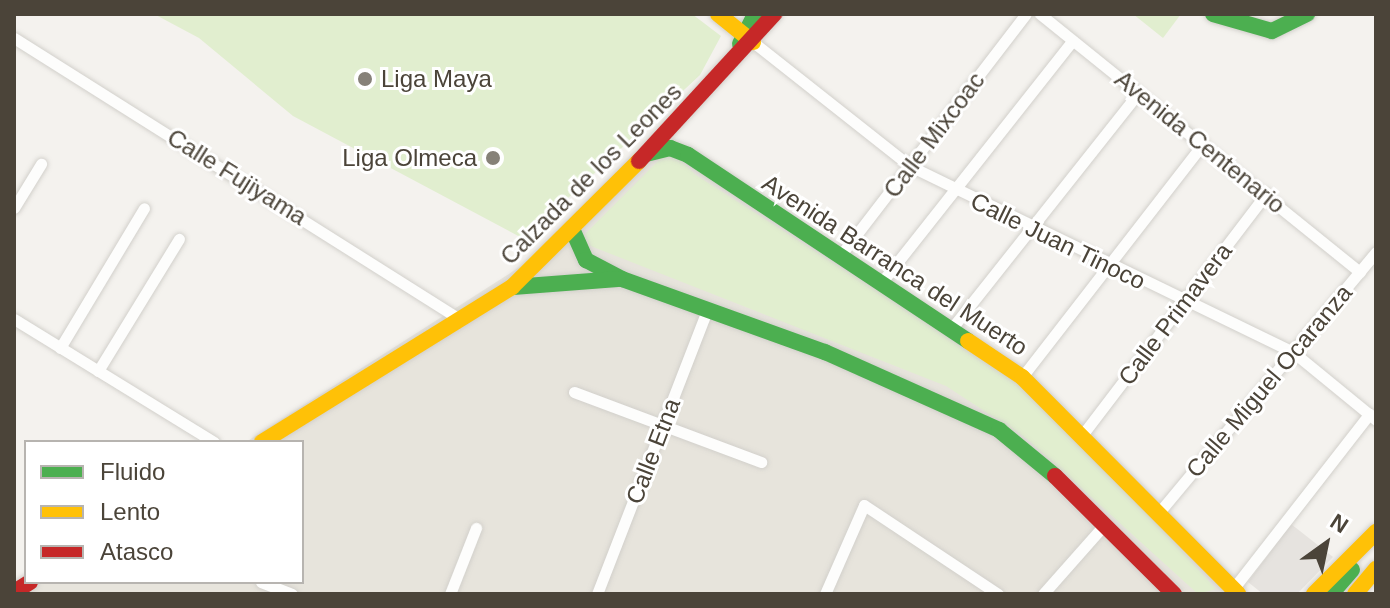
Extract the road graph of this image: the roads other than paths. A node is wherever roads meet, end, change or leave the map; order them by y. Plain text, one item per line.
1 (718, 14) edge
2 (755, 14) edge
3 (774, 14) edge
4 (1026, 14) edge
5 (1040, 14) edge
6 (1213, 14) edge
7 (1307, 14) edge
8 (14, 38) edge
9 (747, 38) junction
10 (1072, 41) junction
11 (1138, 93) junction
12 (687, 114) junction
13 (1203, 144) junction
14 (646, 154) junction
15 (688, 155) junction
16 (41, 164) dead end
17 (910, 166) junction
18 (954, 189) junction
19 (1266, 194) junction
20 (14, 208) edge
21 (144, 208) dead end
22 (1030, 229) junction
23 (573, 231) junction
24 (179, 239) dead end
25 (1376, 252) edge
26 (840, 256) junction
27 (1107, 266) junction
28 (1360, 272) junction
29 (622, 279) junction
30 (881, 283) junction
31 (512, 287) junction
32 (1184, 302) junction
33 (708, 308) junction
34 (458, 318) junction
35 (14, 319) edge
36 (952, 328) junction
37 (60, 348) junction
38 (1293, 352) junction
39 (98, 371) junction
40 (1022, 377) junction
41 (574, 392) dead end
42 (1373, 417) edge
43 (664, 426) junction
44 (1083, 434) junction
45 (211, 440) edge
46 (265, 440) edge
47 (761, 462) dead end
48 (1161, 510) junction
49 (1104, 525) junction
50 (476, 528) dead end
51 (1376, 534) edge
52 (1376, 569) edge
53 (266, 584) edge
54 (1236, 591) edge
55 (292, 594) edge
56 (450, 594) edge
57 (597, 594) edge
58 (825, 594) edge
59 (998, 594) edge
60 (1043, 594) edge
61 (1174, 594) edge
62 (1314, 594) edge
63 (1331, 594) edge
64 (1355, 594) edge

1 - 9 main road
2 - 9 main road
3 - 9 main road
4 - 17 street, Calle Mixcoac
5 - 10 street, Avenida Centenario
6 - 7 main road
8 - 34 street, Calle Fujiyama
9 - 12 main road, Calzada de los Leones
9 - 17 street, Calle Juan Tinoco
10 - 11 street, Avenida Centenario
10 - 18 street
11 - 13 street, Avenida Centenario
11 - 22 street
12 - 14 main road, Calzada de los Leones
12 - 15 main road
13 - 19 street, Avenida Centenario
13 - 27 street
14 - 15 main road
14 - 23 main road, Calzada de los Leones
15 - 26 main road, Avenida Barranca del Muerto
16 - 20 street
17 - 18 street, Calle Juan Tinoco
17 - 26 street, Calle Mixcoac
18 - 22 street, Calle Juan Tinoco
18 - 30 street
19 - 28 street, Avenida Centenario
19 - 32 street, Calle Primavera
21 - 37 street
22 - 27 street, Calle Juan Tinoco
22 - 36 street
23 - 29 main road
23 - 31 main road, Calzada de los Leones
24 - 39 street
25 - 28 street, Calle Miguel Ocaranza
26 - 30 main road, Avenida Barranca del Muerto
27 - 32 street, Calle Juan Tinoco
27 - 40 street
28 - 38 street, Calle Miguel Ocaranza
29 - 31 main road
29 - 33 main road
30 - 36 main road, Avenida Barranca del Muerto
31 - 34 main road, Calzada de los Leones
32 - 38 street, Calle Juan Tinoco
32 - 44 street, Calle Primavera
33 - 43 street, Calle Etna
33 - 49 main road
34 - 46 main road, Calzada de los Leones
35 - 37 street
36 - 40 main road, Avenida Barranca del Muerto
37 - 39 street
38 - 42 street, Calle Juan Tinoco
38 - 48 street, Calle Miguel Ocaranza
39 - 45 street
40 - 44 main road, Avenida Barranca del Muerto
41 - 43 street
42 - 54 street
43 - 47 street
43 - 57 street, Calle Etna
44 - 48 main road, Avenida Barranca del Muerto
48 - 54 main road, Avenida Barranca del Muerto
49 - 60 street
49 - 61 main road
50 - 56 street
51 - 62 main road
51 - 63 main road
52 - 64 main road
53 - 55 street
58 - 59 street

